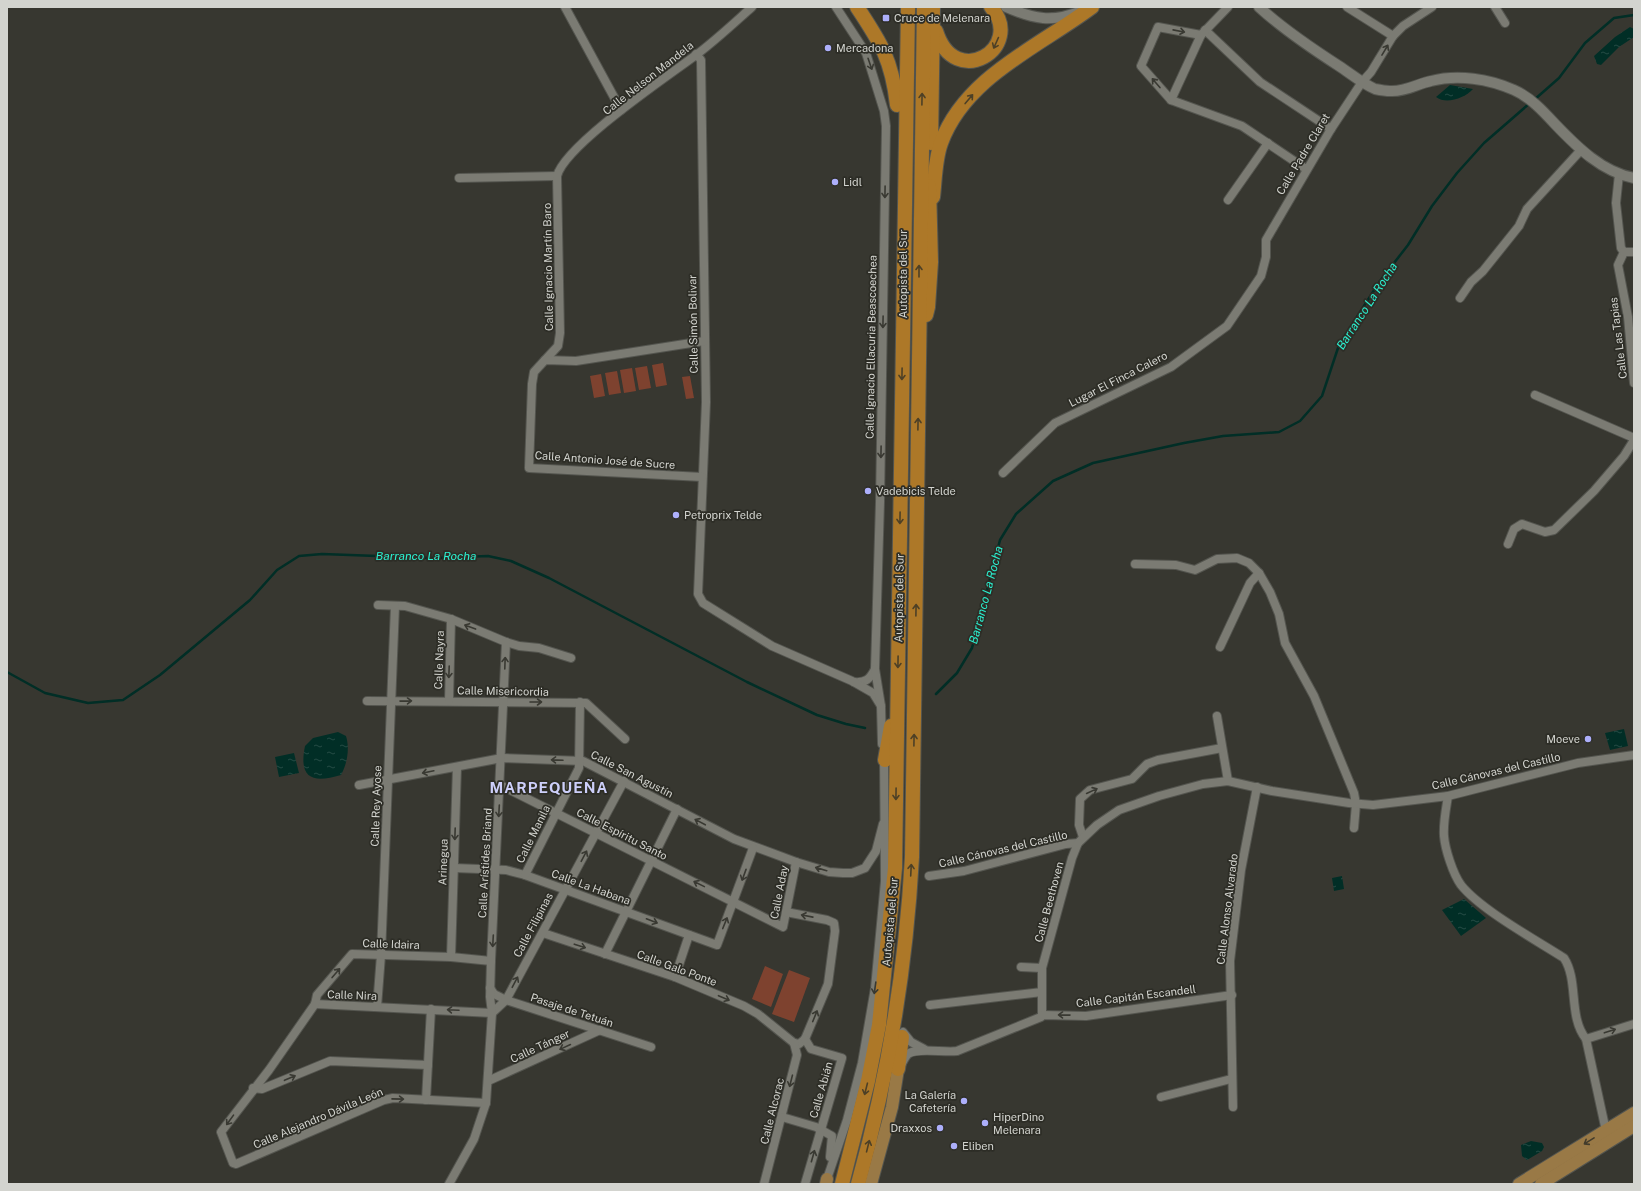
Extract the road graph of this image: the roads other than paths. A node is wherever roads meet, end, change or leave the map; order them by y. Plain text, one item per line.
1 (565, 7) edge
2 (752, 7) edge
3 (836, 7) edge
4 (857, 7) edge
5 (899, 7) edge
6 (908, 7) edge
7 (924, 7) edge
8 (933, 7) edge
9 (991, 7) edge
10 (1006, 7) edge
11 (1017, 7) edge
12 (1074, 7) edge
13 (1089, 7) edge
14 (1092, 7) edge
15 (1228, 7) edge
16 (1259, 7) edge
17 (1347, 7) edge
18 (1432, 7) edge
19 (1495, 7) edge
20 (1505, 24) dead end
21 (934, 25) junction
22 (1203, 32) junction
23 (1393, 36) junction
24 (696, 54) junction
25 (1362, 82) junction
26 (1171, 100) junction
27 (897, 105) junction
28 (621, 110) junction
29 (1331, 129) junction
30 (1268, 143) junction
31 (1581, 150) junction
32 (1306, 169) junction
33 (558, 173) junction
34 (1619, 174) junction
35 (458, 178) dead end
36 (1634, 178) edge
37 (1228, 200) dead end
38 (931, 222) junction
39 (903, 223) junction
40 (1266, 240) joint
41 (1624, 252) junction
42 (1634, 252) edge
43 (1460, 298) dead end
44 (919, 338) junction
45 (704, 341) junction
46 (546, 360) junction
47 (534, 372) joint
48 (1634, 383) edge
49 (1536, 395) dead end
50 (1634, 439) edge
51 (1003, 472) dead end
52 (702, 477) junction
53 (1508, 544) dead end
54 (1135, 564) dead end
55 (1259, 573) junction
56 (378, 605) dead end
57 (395, 606) junction
58 (451, 620) junction
59 (506, 642) junction
60 (1220, 648) dead end
61 (571, 658) dead end
62 (875, 669) junction
63 (852, 681) junction
64 (898, 685) junction
65 (448, 701) junction
66 (367, 702) dead end
67 (392, 702) junction
68 (504, 702) junction
69 (580, 702) junction
70 (881, 706) junction
71 (1217, 716) dead end
72 (625, 739) dead end
73 (1222, 748) junction
74 (1634, 754) edge
75 (502, 758) junction
76 (578, 760) junction
77 (885, 760) junction
78 (457, 767) junction
79 (388, 781) junction
80 (624, 781) junction
81 (1228, 781) junction
82 (359, 785) dead end
83 (500, 786) junction
84 (1257, 787) junction
85 (1448, 796) junction
86 (1356, 804) junction
87 (677, 809) junction
88 (555, 812) junction
89 (884, 824) junction
90 (1354, 828) dead end
91 (596, 833) junction
92 (1080, 840) junction
93 (753, 848) junction
94 (651, 861) junction
95 (796, 862) junction
96 (454, 868) junction
97 (497, 870) junction
98 (525, 875) junction
99 (929, 876) dead end
100 (566, 889) junction
101 (734, 901) junction
102 (909, 909) junction
103 (626, 911) junction
104 (786, 912) junction
105 (783, 927) joint
106 (543, 933) junction
107 (689, 936) junction
108 (605, 954) junction
109 (381, 955) junction
110 (451, 957) junction
111 (491, 961) junction
112 (1022, 967) dead end
113 (1042, 968) junction
114 (675, 977) junction
115 (490, 988) junction
116 (1042, 992) junction
117 (1232, 995) junction
118 (506, 1000) junction
119 (314, 1004) junction
120 (930, 1005) dead end
121 (378, 1007) junction
122 (431, 1009) junction
123 (492, 1013) junction
124 (1042, 1015) junction
125 (1634, 1024) edge
126 (600, 1030) junction
127 (903, 1031) junction
128 (805, 1039) junction
129 (1586, 1039) junction
130 (794, 1043) junction
131 (651, 1047) dead end
132 (811, 1049) junction
133 (931, 1052) junction
134 (797, 1055) junction
135 (428, 1065) junction
136 (898, 1069) junction
137 (1231, 1079) junction
138 (488, 1081) junction
139 (253, 1088) junction
140 (1162, 1097) dead end
141 (426, 1100) junction
142 (486, 1103) junction
143 (1233, 1107) dead end
144 (1634, 1113) edge
145 (782, 1117) junction
146 (1634, 1126) edge
147 (821, 1129) junction
148 (1606, 1131) junction
149 (881, 1148) junction
150 (233, 1163) joint
151 (826, 1182) edge
152 (449, 1184) edge
153 (764, 1184) edge
154 (805, 1184) edge
155 (842, 1184) edge
156 (858, 1184) edge
157 (871, 1184) edge
158 (877, 1184) edge
159 (1519, 1184) edge
160 (1540, 1184) edge

1 - 28 street
2 - 24 street, Calle Nelson Mandela
3 -> 62 street, Calle Ignacio Ellacuria Beascoechea
4 - 27 highway
5 - 27 highway
6 - 39 highway, Autopista del Sur
44 -> 7 highway, Autopista del Sur
8 - 21 highway
9 -> 21 highway
10 - 13 street
11 - 12 street
38 -> 14 highway
15 - 22 street
16 - 25 street
17 - 23 street
18 - 23 street, Calle Padre Claret
19 - 20 street
21 - 38 highway
22 - 26 street
26 -> 22 street
22 - 29 street
25 -> 23 street, Calle Padre Claret
24 - 28 street, Calle Nelson Mandela
24 - 45 street, Calle Simón Bolivar
25 - 29 street, Calle Padre Claret
25 - 31 street
26 - 30 street
27 - 39 highway
28 - 33 street, Calle Nelson Mandela
29 - 32 street, Calle Padre Claret
30 - 32 street
30 - 37 street
31 - 34 street
31 - 43 street
32 - 40 street, Calle Padre Claret
33 - 35 street
33 - 46 street, Calle Ignacio Martín Baro
34 - 36 street
34 - 41 street, Calle Las Tapias
38 - 44 highway
39 -> 64 highway, Autopista del Sur
40 - 51 street, Lugar El Finca Calero
41 - 42 street
41 - 48 street, Calle Las Tapias
102 -> 44 highway, Autopista del Sur
45 - 46 street
45 - 52 street, Calle Simón Bolivar
46 - 47 street, Calle Ignacio Martín Baro
47 - 52 street, Calle Antonio José de Sucre
49 - 50 street
50 - 53 street
52 - 63 street, Calle Simón Bolivar
54 - 55 street
55 - 60 street
55 - 86 street
56 - 57 street
57 - 58 street
57 - 67 street, Calle Rey Ayose
59 -> 58 street
58 -> 65 street, Calle Nayra
59 - 61 street
68 -> 59 street, Calle Arístides Briand
62 - 63 street
62 - 70 street, Calle Ignacio Ellacuria Beascoechea
63 - 70 street
64 - 77 highway
64 -> 155 highway, Autopista del Sur
67 -> 65 street, Calle Misericordia
65 - 68 street, Calle Misericordia
66 - 67 street, Calle Misericordia
67 - 79 street, Calle Rey Ayose
68 -> 69 street, Calle Misericordia
68 - 75 street, Calle Arístides Briand
69 - 72 street
69 - 76 street, Calle Manila
70 - 77 street, Calle Ignacio Ellacuria Beascoechea
71 - 73 street
73 - 81 street
92 -> 73 street
74 - 85 street, Calle Cánovas del Castillo
76 -> 75 street, Calle San Agustín
75 - 78 street, Calle San Agustín
75 - 83 street, Calle Arístides Briand
76 - 80 street, Calle San Agustín
76 - 88 street, Calle Manila
77 - 89 street, Calle Ignacio Ellacuria Beascoechea
78 -> 79 street, Calle San Agustín
78 -> 96 street, Arinegua
79 - 82 street, Calle San Agustín
79 - 109 street, Calle Rey Ayose
80 - 87 street, Calle San Agustín
80 - 91 street, Calle Filipinas
81 - 84 street, Calle Cánovas del Castillo
81 - 92 street, Calle Cánovas del Castillo
83 - 88 street, Calle Espíritu Santo
83 -> 97 street, Calle Arístides Briand
84 - 86 street, Calle Cánovas del Castillo
84 - 117 street, Calle Alonso Alvarado
85 - 86 street, Calle Cánovas del Castillo
85 - 129 street
86 - 90 street
93 -> 87 street, Calle San Agustín
87 - 94 street
88 - 91 street, Calle Espíritu Santo
88 - 98 street, Calle Manila
89 -> 95 street, Calle San Agustín
89 -> 151 street, Calle Ignacio Ellacuria Beascoechea
91 - 94 street, Calle Espíritu Santo
100 -> 91 street, Calle Filipinas
92 - 99 street, Calle Cánovas del Castillo
92 - 113 street, Calle Beethoven
93 - 95 street, Calle San Agustín
93 -> 101 street
101 -> 94 street, Calle Espíritu Santo
94 - 103 street
95 - 104 street, Calle Aday
96 - 97 street, Calle La Habana
96 - 110 street, Arinegua
97 - 98 street, Calle La Habana
97 -> 111 street, Calle Arístides Briand
98 - 100 street, Calle La Habana
100 - 103 street, Calle La Habana
100 - 106 street, Calle Filipinas
101 - 105 street, Calle Espíritu Santo
107 -> 101 street, Calle La Habana
102 - 127 highway
156 -> 102 highway, Autopista del Sur
103 -> 107 street, Calle La Habana
103 - 108 street
104 - 105 street, Calle Aday
128 -> 104 street
106 -> 108 street, Calle Galo Ponte
118 -> 106 street, Calle Filipinas
107 - 114 street
108 - 114 street, Calle Galo Ponte
109 - 110 street, Calle Idaira
119 -> 109 street, Calle Idaira
109 - 121 street, Calle Rey Ayose
110 - 111 street, Calle Idaira
111 - 115 street, Calle Arístides Briand
112 - 113 street
113 - 116 street, Calle Beethoven
114 -> 130 street, Calle Galo Ponte
115 - 118 street, Pasaje de Tetuán
115 - 123 street, Calle Arístides Briand
116 - 120 street
116 - 124 street, Calle Beethoven
117 -> 124 street, Calle Capitán Escandell
117 - 137 street, Calle Alonso Alvarado
118 - 123 street, Calle Filipinas
118 - 126 street, Pasaje de Tetuán
119 - 121 street, Calle Nira
119 - 139 street, Calle Nira
121 - 122 street, Calle Nira
123 -> 122 street, Calle Nira
122 - 135 street
123 - 138 street, Calle Arístides Briand
124 - 133 street, Calle Capitán Escandell
129 -> 125 street
126 - 131 street, Pasaje de Tetuán
126 -> 138 street, Calle Tánger
127 - 133 street, Calle Capitán Escandell
127 - 136 highway
128 - 130 street
128 - 132 street
129 - 148 street
130 - 134 street, Calle Alcorac
132 - 134 street
132 - 147 street, Calle Abián
133 - 136 street, Calle Capitán Escandell
134 -> 145 street, Calle Alcorac
139 -> 135 street
135 - 141 street
136 - 149 main road
137 - 140 street
137 - 143 street, Calle Alonso Alvarado
138 - 142 street, Calle Arístides Briand
139 -> 150 street, Calle Nira
141 - 142 street, Calle Alejandro Dávila León
150 -> 141 street, Calle Alejandro Dávila León
142 - 152 street, Calle Arístides Briand
144 - 148 main road
145 - 147 street
145 - 153 street, Calle Alcorac
146 - 160 main road
147 - 151 street
154 -> 147 street
148 -> 159 main road
149 - 157 main road
149 - 158 main road

